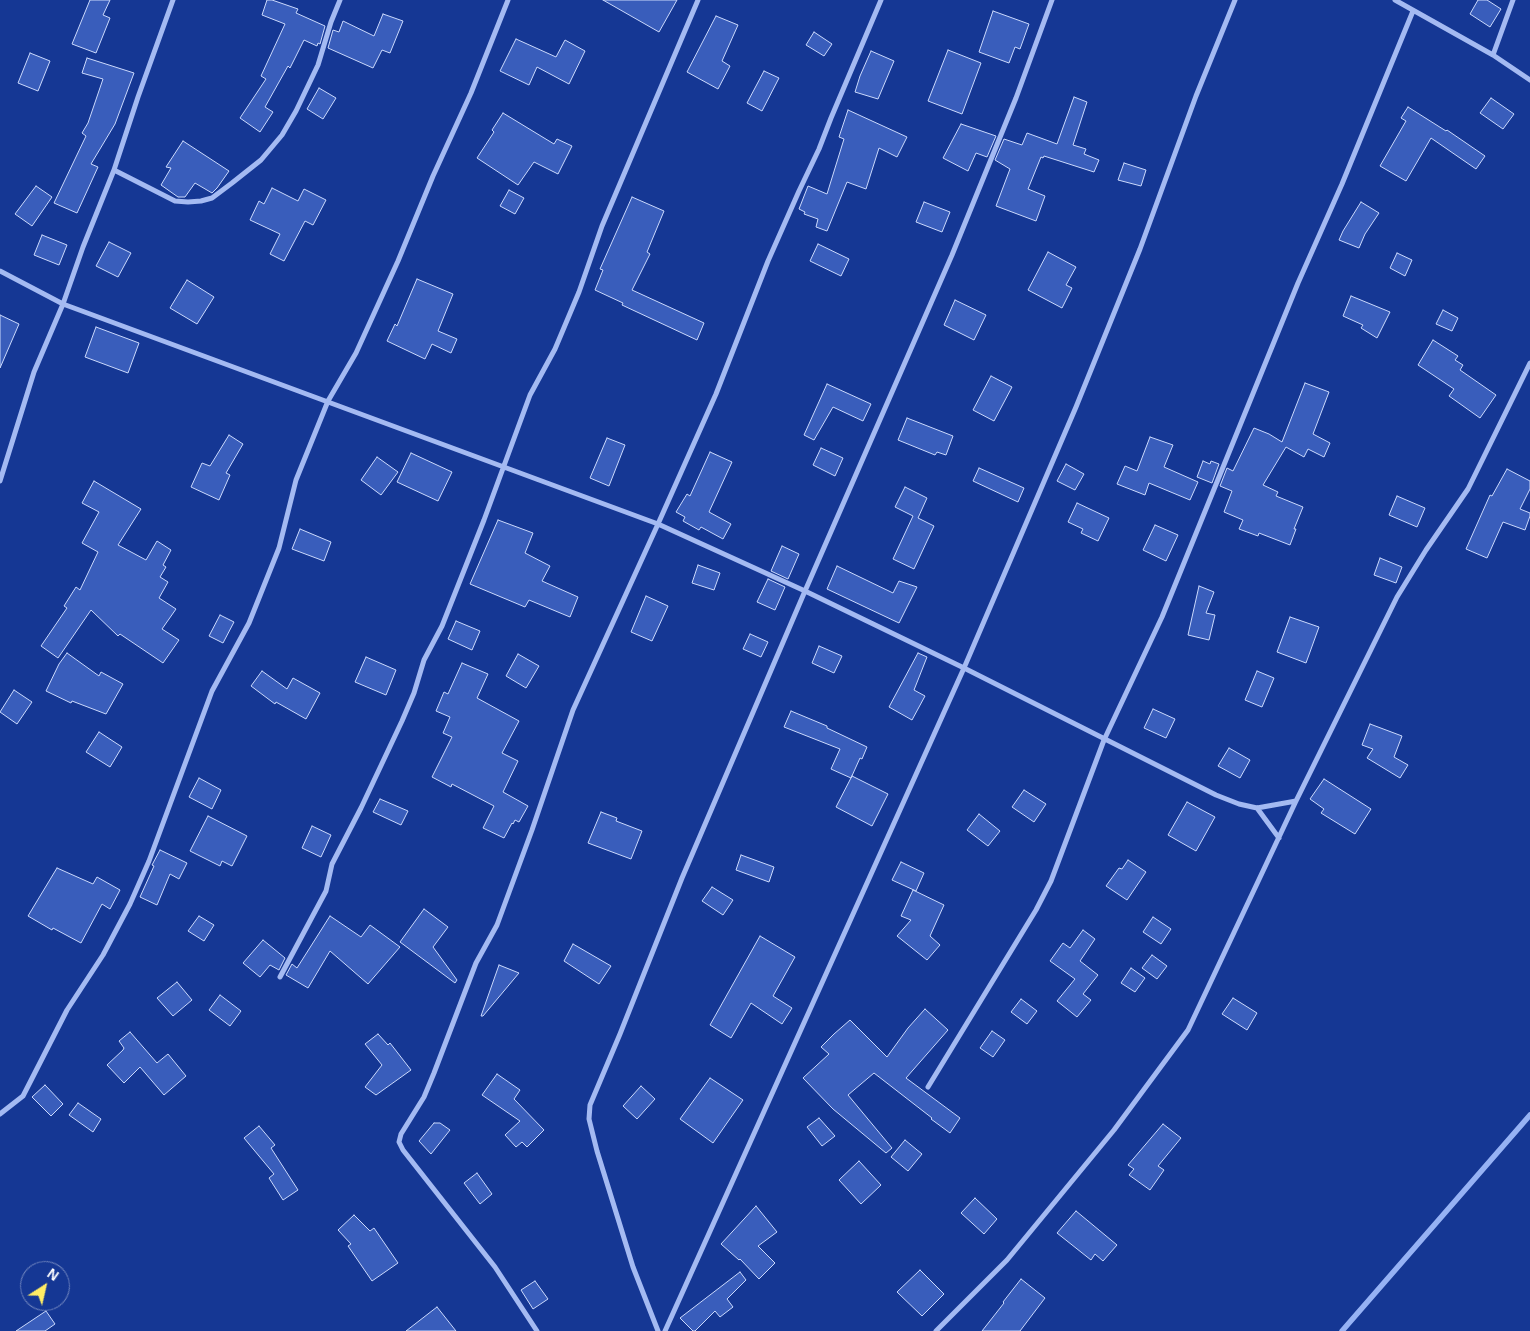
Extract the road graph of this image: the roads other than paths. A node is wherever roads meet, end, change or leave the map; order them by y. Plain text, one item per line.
1 (173, 0) edge
2 (340, 0) edge
3 (508, 0) edge
4 (698, 0) edge
5 (881, 0) edge
6 (1052, 0) edge
7 (1235, 0) edge
8 (1395, 0) edge
9 (1513, 0) edge
10 (1413, 11) junction
11 (1493, 55) junction
12 (1530, 80) edge
13 (114, 170) junction
14 (0, 271) edge
15 (63, 304) junction
16 (1530, 363) edge
17 (328, 401) junction
18 (504, 466) junction
19 (0, 480) edge
20 (658, 524) junction
21 (805, 591) junction
22 (964, 668) junction
23 (1104, 740) junction
24 (1296, 801) junction
25 (1257, 808) junction
26 (1279, 838) junction
27 (280, 978) dead end
28 (928, 1087) dead end
29 (0, 1114) edge
30 (538, 1331) edge
31 (658, 1331) edge
32 (665, 1331) edge
33 (936, 1331) edge

1 - 13 street
2 - 13 street
3 - 17 street
4 - 18 street
5 - 20 street
6 - 21 street
7 - 22 street
8 - 10 street
9 - 11 street
10 - 11 street
10 - 23 street
11 - 12 street
13 - 15 street
14 - 15 street
15 - 17 street
15 - 19 street
16 - 24 street
17 - 18 street
17 - 29 street
18 - 20 street
18 - 27 street
20 - 21 street
20 - 30 street
21 - 22 street
21 - 31 street
22 - 23 street
22 - 32 street
23 - 25 street
23 - 28 street
24 - 25 street
24 - 26 street
25 - 26 street
26 - 33 street

